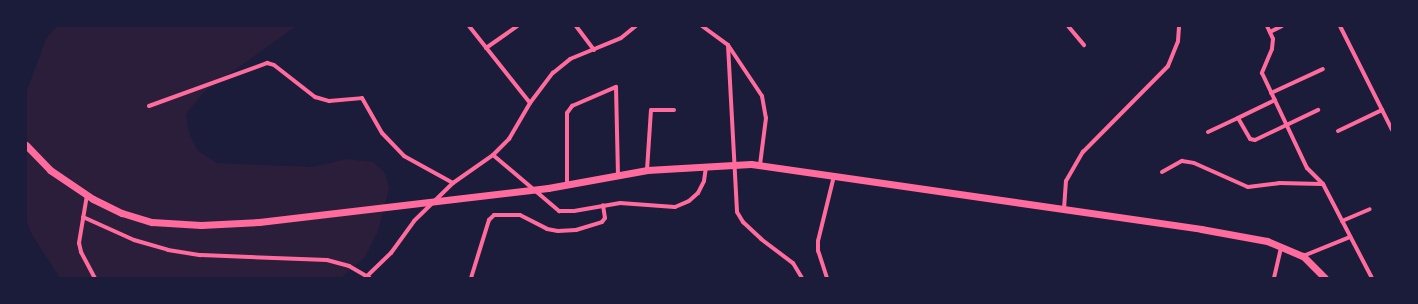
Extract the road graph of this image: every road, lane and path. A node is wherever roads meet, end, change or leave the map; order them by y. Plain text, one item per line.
1 (469, 26) edge
2 (517, 26) edge
3 (576, 26) edge
4 (636, 26) edge
5 (702, 26) edge
6 (1068, 26) edge
7 (1179, 26) edge
8 (1267, 26) edge
9 (1282, 26) edge
10 (1340, 26) edge
11 (1270, 32) junction
12 (1084, 44) dead end
13 (728, 45) junction
14 (486, 48) junction
15 (594, 50) junction
16 (1323, 69) dead end
17 (1271, 93) junction
18 (1275, 100) junction
19 (530, 103) junction
20 (149, 106) dead end
21 (674, 110) dead end
22 (1318, 110) dead end
23 (1382, 110) junction
24 (1238, 118) junction
25 (1286, 125) junction
26 (1392, 130) edge
27 (1338, 131) dead end
28 (1208, 132) dead end
29 (26, 145) edge
30 (494, 155) junction
31 (706, 165) junction
32 (760, 165) junction
33 (647, 170) junction
34 (1162, 172) dead end
35 (618, 175) junction
36 (834, 176) junction
37 (452, 183) junction
38 (1323, 184) junction
39 (567, 185) junction
40 (87, 195) junction
41 (603, 205) junction
42 (1064, 209) junction
43 (1370, 209) dead end
44 (84, 217) junction
45 (1342, 221) junction
46 (1350, 237) junction
47 (1281, 247) junction
48 (1302, 256) junction
49 (367, 277) edge
50 (95, 278) edge
51 (471, 278) edge
52 (802, 278) edge
53 (826, 278) edge
54 (1274, 278) edge
55 (1325, 278) edge
56 (1372, 278) edge

1 - 14 street
2 - 14 street
3 - 15 street
4 - 15 street
5 - 13 street
6 - 12 street
7 - 42 street
8 - 11 street
9 - 11 street
10 - 23 street
11 - 17 street
13 - 32 street
13 - 52 street
14 - 19 street
15 - 19 street
16 - 17 street
17 - 18 street
18 - 24 street
18 - 25 street
19 - 30 street
20 - 37 street
21 - 33 street
22 - 25 street
23 - 26 street
23 - 27 street
24 - 25 street
24 - 28 street
25 - 38 street
29 - 40 street
30 - 37 street
30 - 41 street
31 - 32 street
31 - 33 street
31 - 41 street
32 - 36 street
33 - 35 street
34 - 38 street
35 - 39 street
35 - 39 street
36 - 42 street
36 - 53 street
37 - 49 street
38 - 45 street
39 - 40 street
40 - 44 street
41 - 51 street
42 - 47 street
43 - 45 street
44 - 49 street
44 - 50 street
45 - 46 street
46 - 48 street
46 - 56 street
47 - 48 street
47 - 54 street
48 - 55 street

